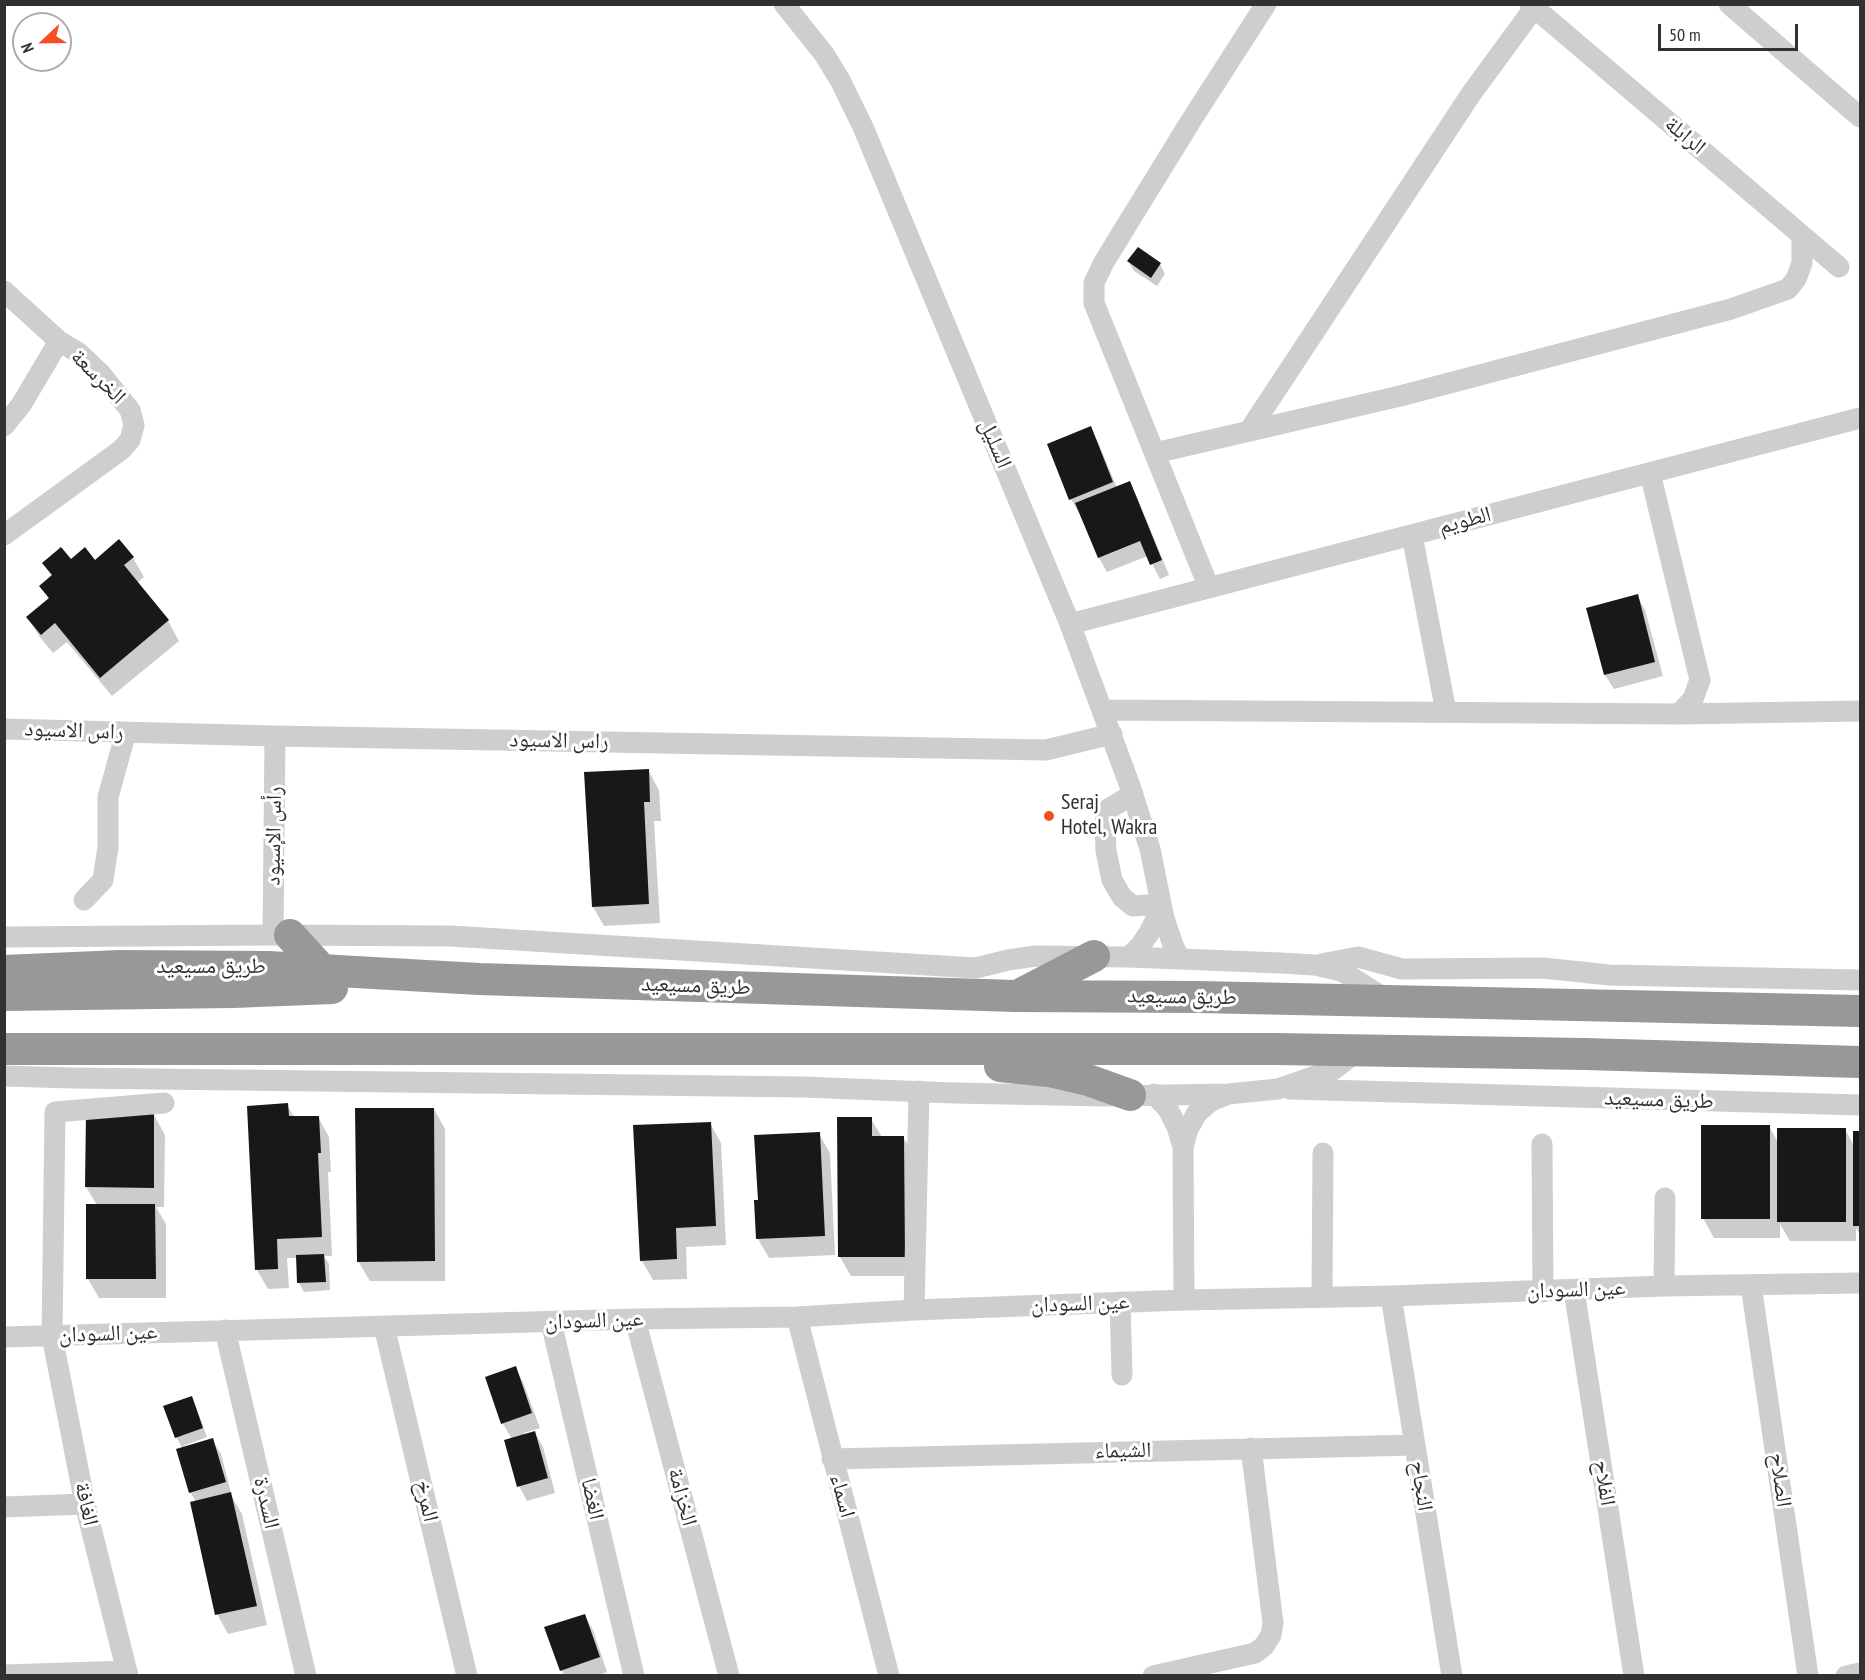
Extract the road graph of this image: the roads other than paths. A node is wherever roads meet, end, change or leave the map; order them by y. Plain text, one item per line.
1 (784, 4) edge
2 (1266, 4) edge
3 (1729, 4) edge
4 (1532, 6) edge
5 (1860, 117) edge
6 (1802, 236) junction
7 (1839, 267) dead end
8 (4, 291) edge
9 (59, 341) junction
10 (1860, 418) edge
11 (4, 426) edge
12 (1250, 431) junction
13 (1155, 453) junction
14 (1650, 473) junction
15 (4, 535) edge
16 (1412, 535) junction
17 (1209, 588) junction
18 (1070, 624) junction
19 (1103, 710) junction
20 (1860, 711) edge
21 (1446, 712) junction
22 (1678, 714) junction
23 (4, 729) edge
24 (126, 732) junction
25 (1112, 734) junction
26 (275, 736) junction
27 (1133, 794) junction
28 (84, 900) dead end
29 (1161, 904) junction
30 (281, 935) junction
31 (4, 937) edge
32 (1094, 957) junction
33 (1128, 957) junction
34 (1179, 958) junction
35 (1315, 965) junction
36 (322, 970) junction
37 (4, 971) edge
38 (479, 979) junction
39 (1860, 980) edge
40 (4, 995) edge
41 (1016, 996) junction
42 (1389, 1001) junction
43 (1860, 1011) edge
44 (832, 1048) junction
45 (4, 1049) edge
46 (1358, 1051) junction
47 (1860, 1062) edge
48 (4, 1076) edge
49 (1278, 1089) junction
50 (919, 1091) junction
51 (1142, 1094) junction
52 (1228, 1094) junction
53 (164, 1103) dead end
54 (1860, 1105) edge
55 (1542, 1144) dead end
56 (1183, 1147) junction
57 (1323, 1153) dead end
58 (1665, 1198) dead end
59 (1860, 1283) edge
60 (1751, 1285) junction
61 (1664, 1286) junction
62 (1574, 1290) junction
63 (1543, 1292) junction
64 (1390, 1296) junction
65 (1322, 1297) junction
66 (1184, 1300) junction
67 (1115, 1302) junction
68 (914, 1310) junction
69 (796, 1317) junction
70 (635, 1319) junction
71 (551, 1322) junction
72 (384, 1326) junction
73 (225, 1330) junction
74 (52, 1336) junction
75 (4, 1337) edge
76 (1118, 1375) dead end
77 (1414, 1445) junction
78 (1251, 1448) junction
79 (832, 1459) junction
80 (85, 1504) junction
81 (4, 1507) edge
82 (127, 1673) edge
83 (1860, 1673) edge
84 (4, 1675) edge
85 (306, 1676) edge
86 (467, 1676) edge
87 (634, 1676) edge
88 (729, 1676) edge
89 (889, 1676) edge
90 (1153, 1676) edge
91 (1452, 1676) edge
92 (1634, 1676) edge
93 (1808, 1676) edge
94 (1846, 1676) edge

1 - 18 street, السليل
2 - 13 street
3 - 5 street
4 - 6 street, الرابلة
4 - 12 street
6 - 7 street, الرابلة
6 - 12 street
8 - 9 street, الخرسعة
9 - 11 street
9 - 15 street, الخرسعة
10 - 14 street, الطويم
12 - 13 street
13 - 17 street
14 - 16 street, الطويم
14 - 22 street
16 - 17 street, الطويم
16 - 21 street
17 - 18 street, الطويم
18 - 19 street, السليل
19 - 21 street
19 - 25 street, السليل
20 - 22 street
21 - 22 street
23 - 24 street, راس الاسيود
24 - 26 street, راس الاسيود
24 - 28 street
25 - 26 street, راس الاسيود
25 - 27 street, السليل
26 - 30 street, رأس الإسيود
27 - 29 street, السليل
27 - 29 street
29 - 33 street
29 - 34 street, السليل
30 - 31 street, طريق مسيعيد
30 - 32 street, طريق مسيعيد
30 - 36 highway
32 - 33 street, طريق مسيعيد
32 - 41 highway
33 - 34 street, طريق مسيعيد
34 - 35 street, طريق مسيعيد
35 - 39 street, طريق مسيعيد
35 - 42 street, طريق مسيعيد
36 - 37 highway, طريق مسيعيد
36 - 38 highway, طريق مسيعيد
38 - 40 highway
38 - 41 highway, طريق مسيعيد
41 - 42 highway, طريق مسيعيد
42 - 43 highway, طريق مسيعيد
44 - 45 highway, طريق مسيعيد
44 - 46 highway, طريق مسيعيد
44 - 51 highway
46 - 47 highway, طريق مسيعيد
46 - 49 street, طريق مسيعيد
48 - 50 street, طريق مسيعيد
49 - 52 street, طريق مسيعيد
49 - 54 street, طريق مسيعيد
50 - 51 street, طريق مسيعيد
50 - 68 street
51 - 52 street, طريق مسيعيد
51 - 56 street
52 - 56 street
53 - 74 street, الغافة
55 - 63 street
56 - 66 street
57 - 65 street
58 - 61 street
59 - 60 street, عين السودان
60 - 61 street, عين السودان
60 - 93 street, الصلاح
61 - 62 street, عين السودان
62 - 63 street, عين السودان
62 - 92 street, الفلاح
63 - 64 street, عين السودان
64 - 65 street, عين السودان
64 - 77 street, النجاح
65 - 66 street, عين السودان
66 - 67 street, عين السودان
67 - 68 street, عين السودان
67 - 76 street
68 - 69 street, عين السودان
69 - 70 street, عين السودان
69 - 79 street, اسماء
70 - 71 street, عين السودان
70 - 88 street, الخزامة
71 - 72 street, عين السودان
71 - 87 street, الغضا
72 - 73 street, عين السودان
72 - 86 street, المرخ
73 - 74 street, عين السودان
73 - 85 street, السدرة
74 - 75 street, عين السودان
74 - 80 street, الغافة
77 - 78 street, الشيماء
77 - 91 street, النجاح
78 - 79 street, الشيماء
78 - 90 street
79 - 89 street, اسماء
80 - 81 street
80 - 82 street, الغافة
82 - 84 street, الغافة
83 - 94 street

